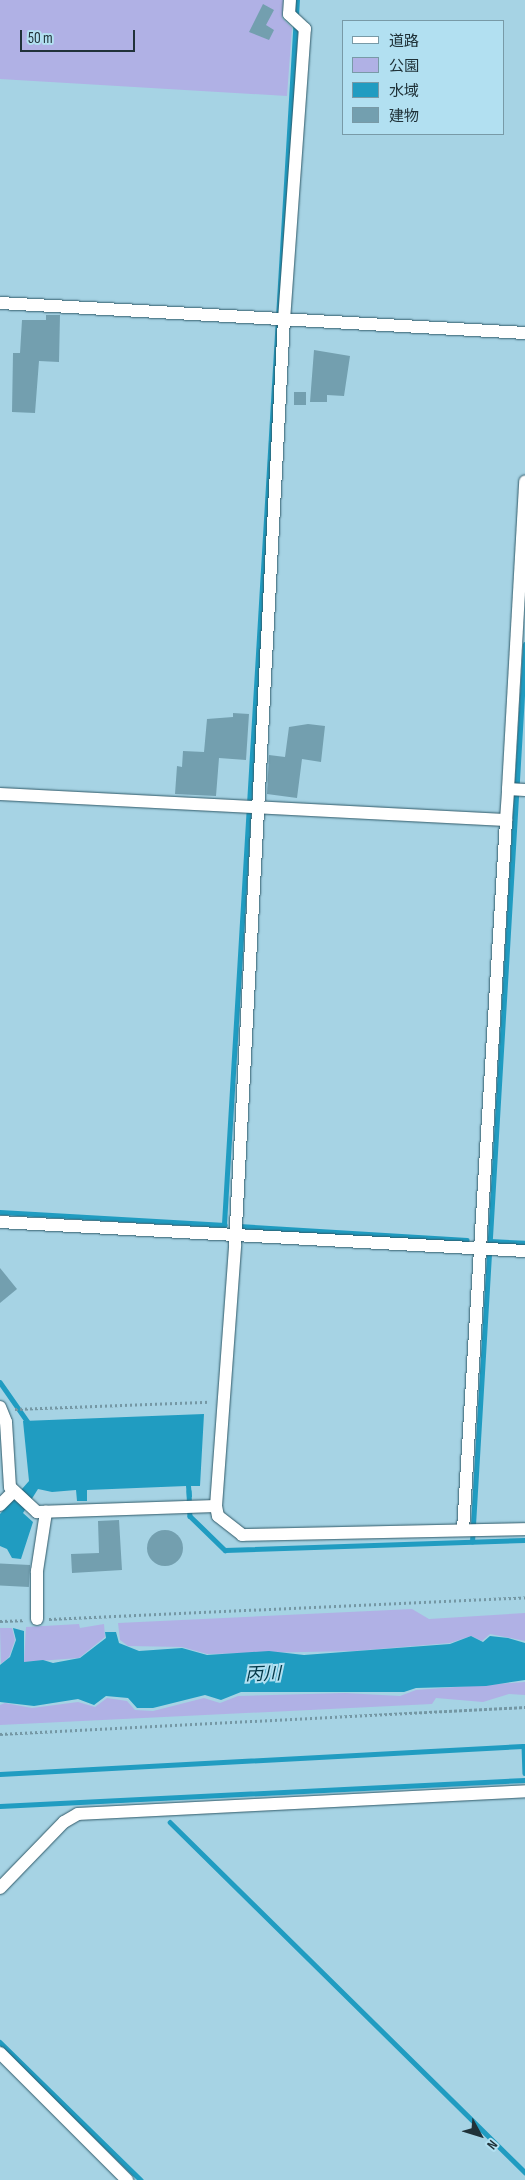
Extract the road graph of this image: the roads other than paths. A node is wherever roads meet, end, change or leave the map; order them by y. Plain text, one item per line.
1 (290, 0) edge
2 (0, 303) edge
3 (280, 320) junction
4 (525, 333) edge
5 (525, 481) edge
6 (517, 790) edge
7 (0, 794) edge
8 (251, 809) junction
9 (506, 820) junction
10 (0, 1222) edge
11 (234, 1235) junction
12 (486, 1249) junction
13 (525, 1251) edge
14 (4, 1408) edge
15 (14, 1494) junction
16 (0, 1505) edge
17 (216, 1506) junction
18 (46, 1512) junction
19 (525, 1529) edge
20 (470, 1530) junction
21 (37, 1619) road end
22 (525, 1791) edge
23 (0, 1888) edge
24 (0, 2053) edge
25 (128, 2180) edge

1 - 3 street
2 - 3 street
3 - 4 street
3 - 8 street
5 - 6 street
6 - 9 street
7 - 8 street
8 - 9 street
8 - 11 street
9 - 12 street
10 - 11 street
11 - 12 street
11 - 17 street
12 - 13 street
12 - 20 street
14 - 15 street
15 - 16 street
15 - 18 street
17 - 18 street
17 - 20 street
18 - 21 street
19 - 20 street
22 - 23 street
24 - 25 street

